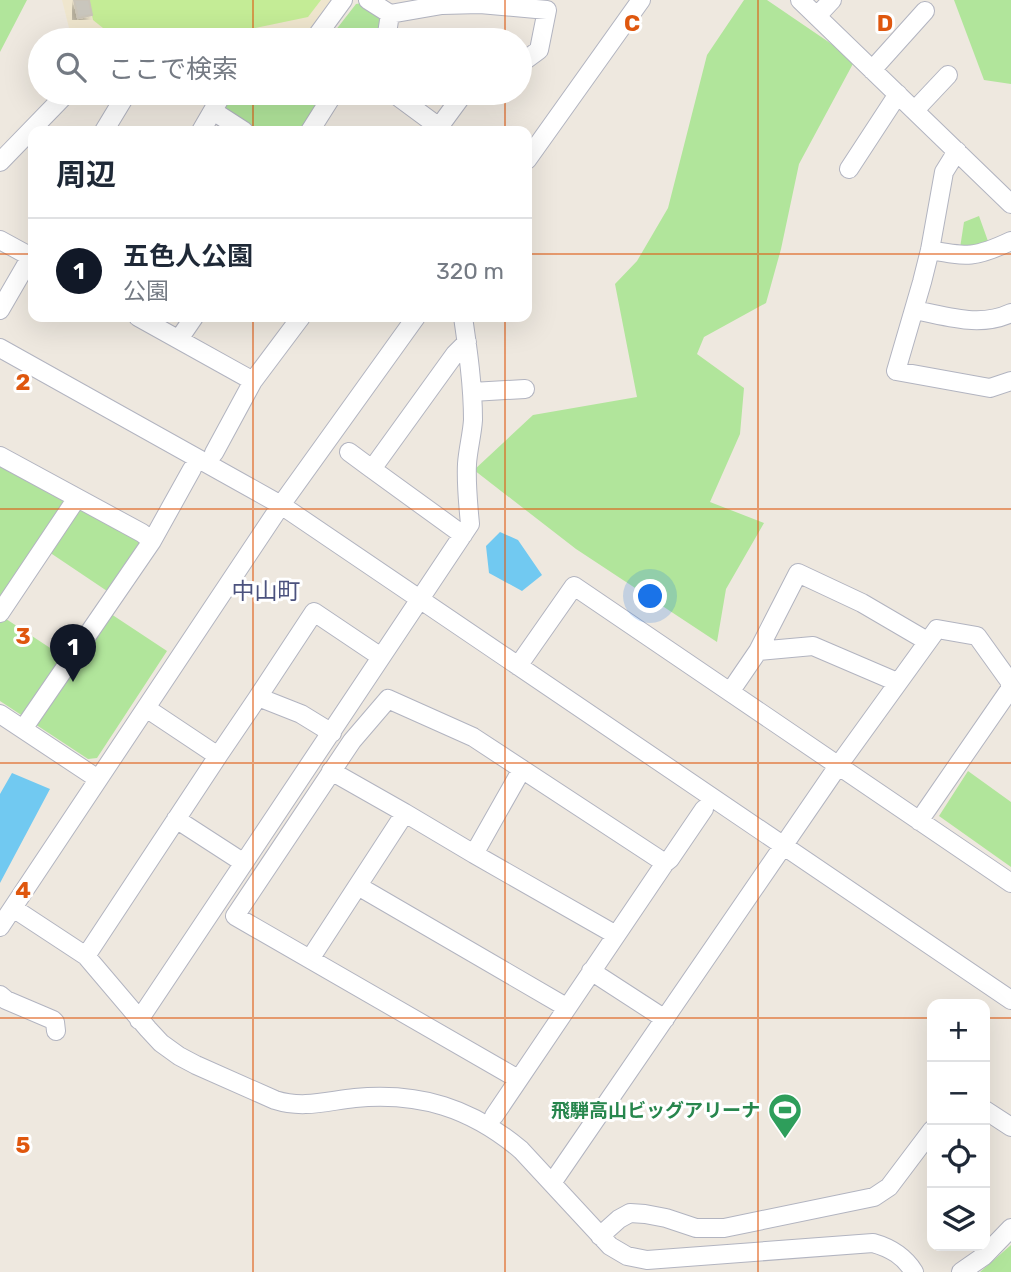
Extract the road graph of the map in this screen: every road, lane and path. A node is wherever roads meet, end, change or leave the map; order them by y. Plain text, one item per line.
1 (343, 0) edge
2 (368, 0) edge
3 (641, 0) edge
4 (800, 0) edge
5 (832, 0) edge
6 (925, 12) dead end
7 (390, 14) junction
8 (817, 16) junction
9 (323, 28) edge
10 (388, 28) edge
11 (532, 55) edge
12 (872, 70) junction
13 (948, 75) dead end
14 (898, 94) junction
15 (55, 105) edge
16 (120, 105) edge
17 (216, 105) edge
18 (326, 105) edge
19 (408, 105) edge
20 (455, 105) edge
21 (915, 110) junction
22 (213, 111) junction
23 (35, 126) edge
24 (107, 126) edge
25 (204, 126) edge
26 (236, 126) edge
27 (313, 126) edge
28 (434, 126) edge
29 (440, 126) edge
30 (28, 133) edge
31 (957, 151) junction
32 (532, 153) edge
33 (0, 162) edge
34 (849, 169) dead end
35 (1011, 204) edge
36 (0, 240) edge
37 (1011, 241) edge
38 (929, 250) junction
39 (28, 254) edge
40 (28, 264) edge
41 (0, 310) edge
42 (914, 310) junction
43 (1011, 313) edge
44 (148, 322) edge
45 (191, 322) edge
46 (297, 322) edge
47 (412, 322) edge
48 (464, 322) edge
49 (180, 339) junction
50 (467, 342) junction
51 (0, 348) edge
52 (1011, 381) edge
53 (253, 382) junction
54 (526, 389) dead end
55 (472, 392) junction
56 (349, 452) dead end
57 (214, 453) dead end
58 (0, 456) edge
59 (192, 469) dead end
60 (372, 469) junction
61 (77, 498) junction
62 (281, 505) junction
63 (463, 535) junction
64 (152, 541) junction
65 (420, 600) junction
66 (0, 612) edge
67 (927, 641) junction
68 (758, 651) junction
69 (381, 657) junction
70 (518, 666) junction
71 (897, 682) junction
72 (730, 692) junction
73 (258, 697) junction
74 (146, 708) junction
75 (0, 714) edge
76 (23, 729) junction
77 (332, 733) junction
78 (218, 756) junction
79 (838, 766) junction
80 (522, 769) junction
81 (331, 771) junction
82 (98, 779) junction
83 (704, 809) dead end
84 (405, 813) junction
85 (176, 819) junction
86 (919, 821) junction
87 (782, 846) junction
88 (474, 854) junction
89 (244, 863) junction
90 (665, 863) junction
91 (1011, 883) edge
92 (358, 886) junction
93 (13, 908) junction
94 (0, 927) edge
95 (616, 934) junction
96 (86, 956) junction
97 (310, 959) junction
98 (591, 971) junction
99 (0, 995) edge
100 (1011, 1000) edge
101 (566, 1007) junction
102 (665, 1019) junction
103 (139, 1020) junction
104 (56, 1031) dead end
105 (518, 1079) junction
106 (990, 1113) edge
107 (494, 1116) dead end
108 (1011, 1128) edge
109 (927, 1137) edge
110 (552, 1183) junction
111 (1011, 1227) edge
112 (600, 1236) junction
113 (914, 1272) edge
114 (961, 1272) edge

1 - 9 street
2 - 7 street
3 - 32 street
4 - 8 street
5 - 8 street
6 - 12 street
7 - 10 street
7 - 11 street
8 - 12 street
12 - 14 street
13 - 21 street
14 - 21 street
14 - 34 street
15 - 23 street
16 - 24 street
17 - 22 street
18 - 27 street
19 - 28 street
20 - 29 street
21 - 31 street
22 - 25 street
22 - 26 street
30 - 33 street
31 - 35 street
31 - 38 street
36 - 39 street
37 - 38 street
38 - 42 street
40 - 41 street
42 - 43 street
42 - 52 street
44 - 49 street
45 - 49 street
46 - 53 street
47 - 62 street
48 - 50 street
49 - 53 street
50 - 55 street
50 - 60 street
51 - 62 street
53 - 57 street
54 - 55 street
55 - 63 street
56 - 60 street
58 - 61 street
59 - 64 street
60 - 63 street
61 - 64 street
61 - 66 street
62 - 65 street
62 - 74 street
63 - 65 street
64 - 76 street
65 - 69 street
65 - 70 street
67 - 68 street
67 - 71 street
67 - 86 street
68 - 71 street
68 - 72 street
69 - 73 street
69 - 77 street
70 - 72 street
70 - 87 street
71 - 79 street
72 - 79 street
73 - 77 street
73 - 78 street
74 - 78 street
74 - 82 street
75 - 76 street
76 - 82 street
77 - 89 street
78 - 85 street
79 - 86 street
79 - 87 street
80 - 81 street
80 - 88 street
80 - 90 street
81 - 84 street
81 - 97 street
82 - 93 street
83 - 90 street
84 - 88 street
84 - 92 street
85 - 89 street
85 - 96 street
86 - 91 street
87 - 100 street
87 - 102 street
88 - 95 street
89 - 103 street
90 - 95 street
92 - 97 street
92 - 101 street
93 - 94 street
93 - 96 street
95 - 98 street
96 - 103 street
97 - 105 street
98 - 101 street
98 - 102 street
99 - 104 street
101 - 105 street
102 - 110 street
103 - 110 street
105 - 107 street
106 - 108 street
109 - 112 street
110 - 112 street
111 - 114 street
112 - 113 street

